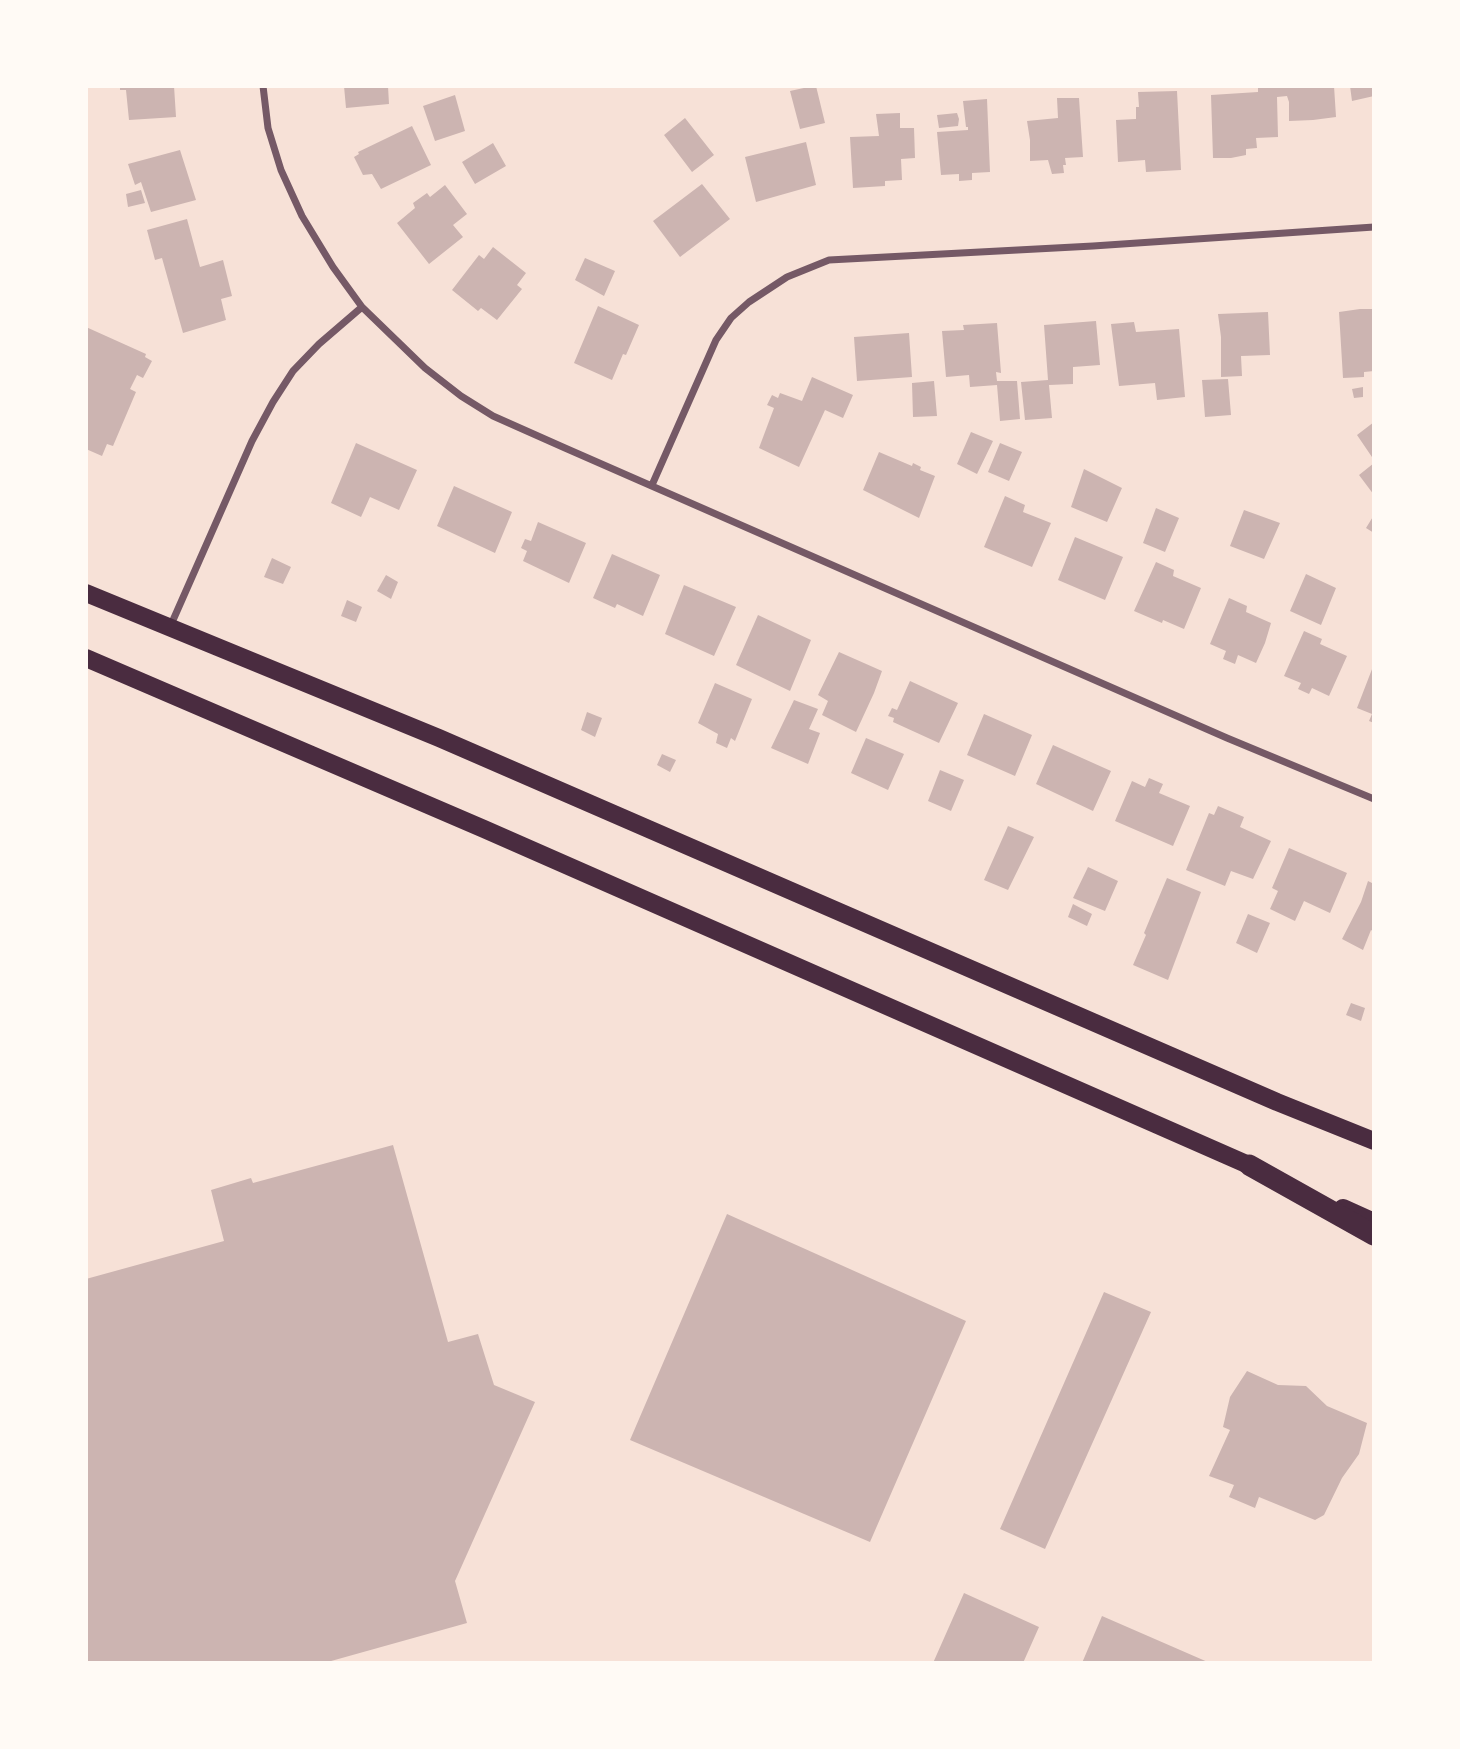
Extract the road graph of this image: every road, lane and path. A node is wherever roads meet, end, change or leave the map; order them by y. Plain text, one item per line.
1 (263, 86) edge
2 (1374, 227) edge
3 (362, 307) junction
4 (652, 485) junction
5 (86, 593) edge
6 (169, 628) junction
7 (86, 658) edge
8 (1374, 799) edge
9 (1374, 1141) edge
10 (1249, 1165) junction
11 (1374, 1222) edge
12 (1374, 1234) edge

1 - 3 street
2 - 4 street
3 - 4 street
3 - 6 street
4 - 8 street
5 - 6 main road
6 - 9 main road
7 - 10 main road
10 - 11 main road
10 - 12 highway

